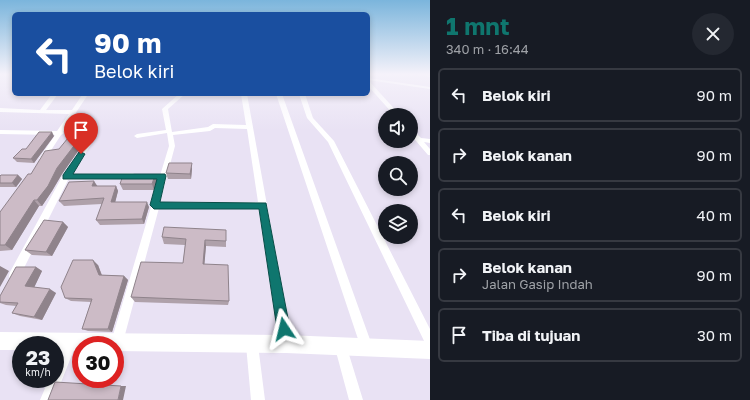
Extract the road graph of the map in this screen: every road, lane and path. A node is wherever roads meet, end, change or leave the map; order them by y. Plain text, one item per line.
1 (377, 93) edge
2 (54, 96) edge
3 (84, 96) dead end
4 (180, 96) edge
5 (244, 96) edge
6 (280, 96) edge
7 (303, 96) edge
8 (391, 108) edge
9 (0, 110) edge
10 (42, 112) junction
11 (74, 112) junction
12 (250, 127) junction
13 (0, 132) edge
14 (169, 132) junction
15 (61, 133) junction
16 (137, 136) dead end
17 (420, 140) joint
18 (430, 140) edge
19 (89, 143) dead end
20 (430, 153) edge
21 (38, 166) edge
22 (138, 176) edge
23 (66, 177) junction
24 (154, 205) junction
25 (263, 206) junction
26 (11, 281) edge
27 (119, 336) edge
28 (0, 341) edge
29 (430, 341) edge
30 (71, 342) joint
31 (124, 343) edge
32 (286, 344) junction
33 (252, 345) junction
34 (341, 348) junction
35 (367, 348) junction
36 (430, 350) edge
37 (47, 400) edge
38 (258, 400) edge
39 (356, 400) edge

1 - 8 street
2 - 10 street
3 - 11 street
4 - 14 street
5 - 12 street
6 - 35 street
7 - 29 street
9 - 10 street
10 - 11 street
11 - 15 street
12 - 14 street
12 - 25 street
13 - 15 street
14 - 16 street
14 - 24 street
15 - 21 street
17 - 18 street
17 - 20 street
19 - 23 street
22 - 23 street
23 - 26 street
24 - 25 street
24 - 27 street
25 - 32 street
28 - 30 main road
30 - 37 street
31 - 33 main road
32 - 33 main road
32 - 34 main road
33 - 38 street
34 - 35 main road
34 - 39 street
35 - 36 main road

